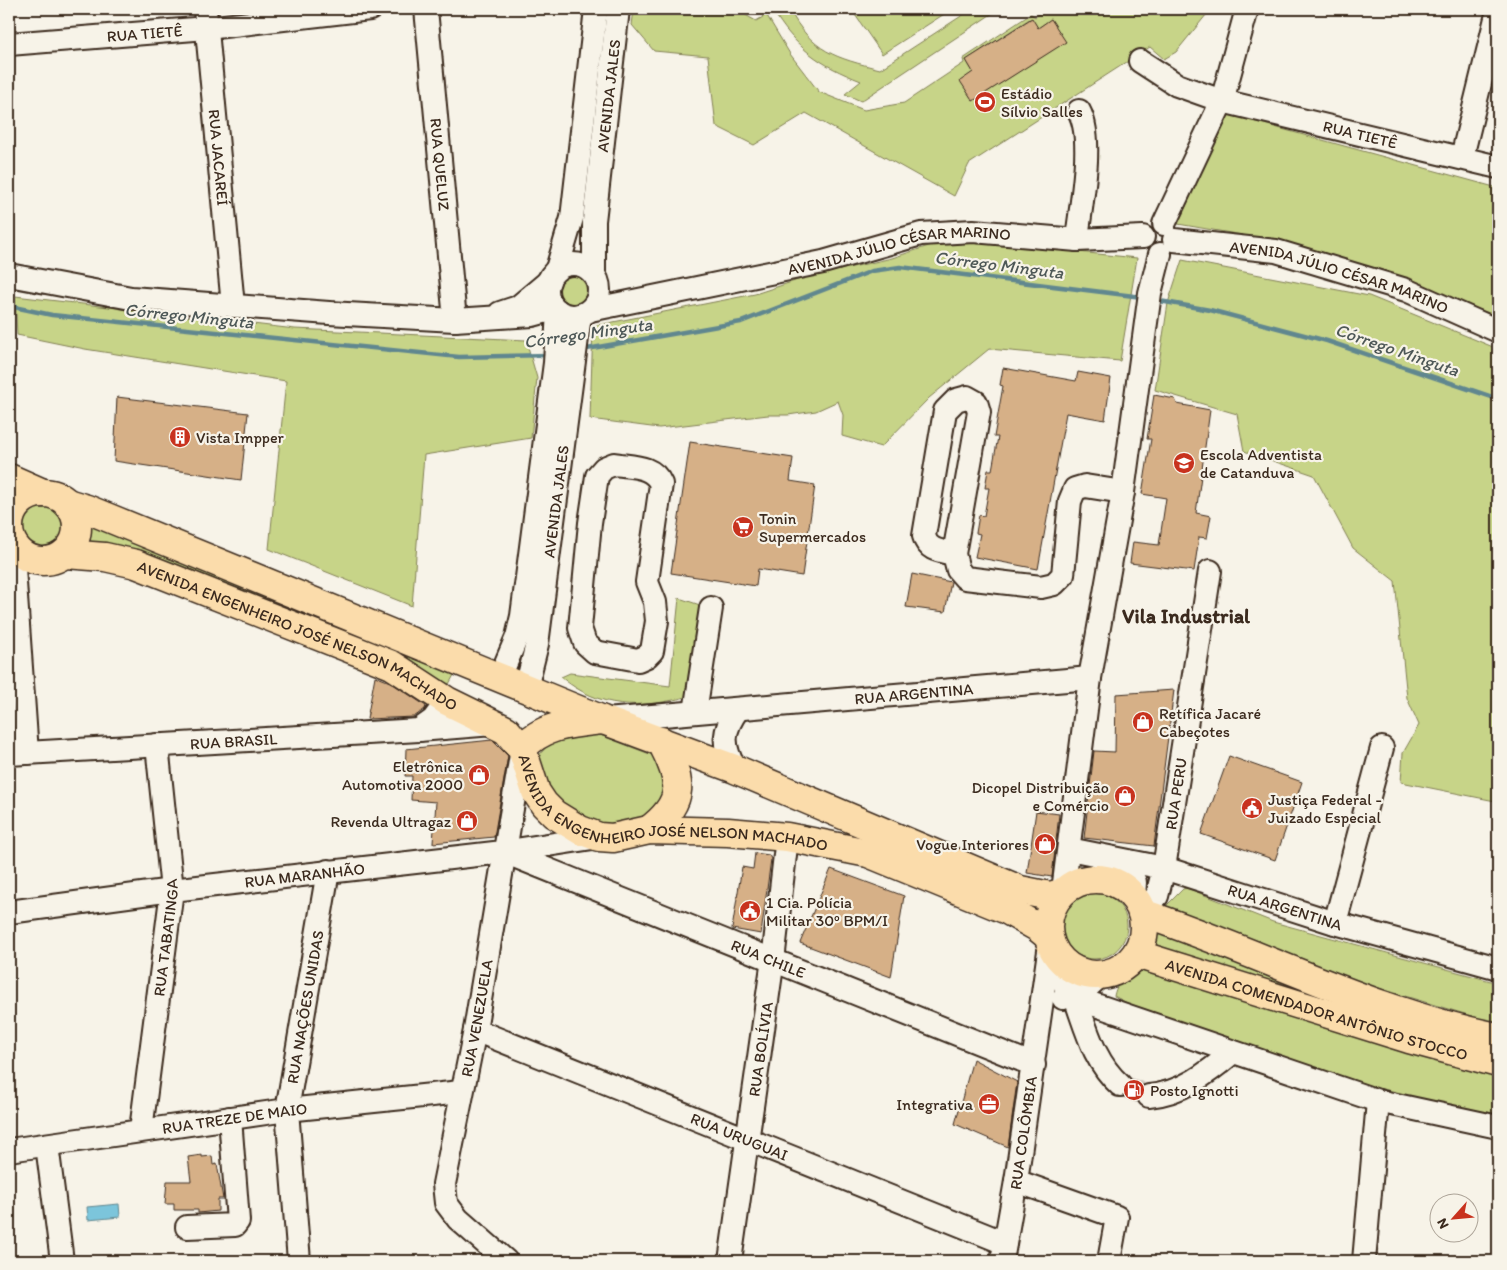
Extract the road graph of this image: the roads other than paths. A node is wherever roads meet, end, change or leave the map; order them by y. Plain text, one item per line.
1 (370, 9) edge
2 (426, 9) edge
3 (596, 9) edge
4 (618, 9) edge
5 (1247, 9) edge
6 (1498, 10) edge
7 (206, 18) edge
8 (9, 44) edge
9 (1140, 61) dead end
10 (1222, 101) junction
11 (1079, 111) dead end
12 (1462, 157) junction
13 (1498, 167) edge
14 (1166, 239) junction
15 (1077, 240) junction
16 (9, 275) edge
17 (553, 275) junction
18 (596, 279) junction
19 (659, 297) junction
20 (233, 306) junction
21 (571, 311) junction
22 (487, 318) junction
23 (455, 320) junction
24 (1498, 330) edge
25 (565, 356) junction
26 (9, 478) edge
27 (9, 483) edge
28 (1123, 492) junction
29 (55, 498) junction
30 (553, 524) junction
31 (589, 530) junction
32 (14, 545) edge
33 (65, 554) junction
34 (954, 554) junction
35 (1210, 571) dead end
36 (711, 608) dead end
37 (491, 674) junction
38 (1090, 678) junction
39 (526, 688) junction
40 (447, 701) junction
41 (738, 709) junction
42 (695, 712) junction
43 (603, 720) junction
44 (493, 724) junction
45 (419, 730) junction
46 (661, 741) junction
47 (156, 745) junction
48 (1382, 748) dead end
49 (522, 749) junction
50 (18, 753) edge
51 (735, 769) junction
52 (649, 830) junction
53 (599, 837) junction
54 (787, 837) junction
55 (1069, 849) junction
56 (503, 852) junction
57 (1121, 860) junction
58 (1164, 868) junction
59 (328, 871) junction
60 (172, 890) junction
61 (1062, 892) junction
62 (1139, 907) junction
63 (9, 912) edge
64 (1335, 924) junction
65 (1051, 944) junction
66 (1136, 954) junction
67 (773, 960) junction
68 (1498, 968) edge
69 (1101, 975) junction
70 (1074, 995) junction
71 (1040, 1004) junction
72 (475, 1030) junction
73 (1498, 1037) edge
74 (1233, 1052) junction
75 (1498, 1063) edge
76 (1034, 1065) junction
77 (1120, 1085) tunnel mouth
78 (461, 1092) junction
79 (1149, 1096) tunnel mouth
80 (1378, 1101) junction
81 (287, 1110) junction
82 (230, 1118) junction
83 (1498, 1127) edge
84 (141, 1130) junction
85 (748, 1139) junction
86 (47, 1145) junction
87 (9, 1150) edge
88 (1016, 1182) junction
89 (187, 1227) dead end
90 (1004, 1252) edge
91 (62, 1261) edge
92 (299, 1261) edge
93 (506, 1261) edge
94 (730, 1261) edge
95 (1109, 1261) edge
96 (1364, 1261) edge

1 - 7 street, RUA TIETÊ
2 - 23 street, RUA QUELUZ
3 - 17 street, AVENIDA JALES
4 - 18 street, AVENIDA JALES
5 - 10 street
6 - 12 street
7 - 8 street, RUA TIETÊ
7 - 20 street, RUA JACAREÍ
9 - 10 street, RUA TIETÊ
10 - 12 street, RUA TIETÊ
10 - 14 street
11 - 15 street
12 - 13 street, RUA TIETÊ
14 - 15 street, AVENIDA JÚLIO CÉSAR MARINO
14 - 24 street, AVENIDA JÚLIO CÉSAR MARINO
14 - 28 street
15 - 19 street, AVENIDA JÚLIO CÉSAR MARINO
16 - 20 street, AVENIDA JÚLIO CÉSAR MARINO
17 - 18 street
17 - 21 street
17 - 22 street, AVENIDA JÚLIO CÉSAR MARINO
18 - 19 street, AVENIDA JÚLIO CÉSAR MARINO
18 - 21 street
19 - 21 street, AVENIDA JÚLIO CÉSAR MARINO
20 - 23 street, AVENIDA JÚLIO CÉSAR MARINO
21 - 22 street, AVENIDA JÚLIO CÉSAR MARINO
21 - 25 street, AVENIDA JALES
22 - 23 street, AVENIDA JÚLIO CÉSAR MARINO
25 - 30 street, AVENIDA JALES
25 - 37 street, AVENIDA JALES
26 - 29 main road, AVENIDA ENGENHEIRO JOSÉ NELSON MACHADO
27 - 32 street
28 - 34 street
28 - 38 street
29 - 32 main road
29 - 33 main road
29 - 37 main road, AVENIDA ENGENHEIRO JOSÉ NELSON MACHADO
30 - 31 street
30 - 39 street, AVENIDA JALES
31 - 31 street
32 - 33 main road
32 - 50 street
33 - 40 main road, AVENIDA ENGENHEIRO JOSÉ NELSON MACHADO
34 - 34 street
35 - 58 street, RUA PERU
36 - 42 street
37 - 39 main road, AVENIDA ENGENHEIRO JOSÉ NELSON MACHADO
37 - 40 main road
38 - 41 street, RUA ARGENTINA
38 - 55 street
39 - 43 main road, AVENIDA ENGENHEIRO JOSÉ NELSON MACHADO
40 - 44 main road, AVENIDA ENGENHEIRO JOSÉ NELSON MACHADO
40 - 45 street
41 - 42 street, RUA ARGENTINA
41 - 51 street
42 - 43 street, RUA ARGENTINA
43 - 46 main road, AVENIDA ENGENHEIRO JOSÉ NELSON MACHADO
43 - 49 main road
44 - 45 street, RUA BRASIL
44 - 49 main road, AVENIDA ENGENHEIRO JOSÉ NELSON MACHADO
45 - 47 street, RUA BRASIL
46 - 51 main road, AVENIDA ENGENHEIRO JOSÉ NELSON MACHADO
46 - 52 main road
47 - 50 street, RUA BRASIL
47 - 60 street, RUA TABATINGA
48 - 64 street
49 - 53 main road, AVENIDA ENGENHEIRO JOSÉ NELSON MACHADO
49 - 56 street, RUA VENEZUELA
51 - 61 main road, AVENIDA ENGENHEIRO JOSÉ NELSON MACHADO
52 - 53 main road, AVENIDA ENGENHEIRO JOSÉ NELSON MACHADO
52 - 54 main road, AVENIDA ENGENHEIRO JOSÉ NELSON MACHADO
53 - 56 street, RUA MARANHÃO
54 - 65 main road, AVENIDA ENGENHEIRO JOSÉ NELSON MACHADO
54 - 67 street, RUA BOLÍVIA
55 - 57 street, RUA ARGENTINA
55 - 61 street
56 - 59 street, RUA MARANHÃO
56 - 67 street, RUA CHILE
56 - 72 street, RUA VENEZUELA
57 - 58 street, RUA ARGENTINA
57 - 62 street
58 - 62 street, RUA PERU
58 - 64 street, RUA ARGENTINA
59 - 60 street, RUA MARANHÃO
59 - 81 street, RUA NAÇÕES UNIDAS
60 - 63 street, RUA MARANHÃO
60 - 84 street, RUA TABATINGA
61 - 62 main road
61 - 65 main road
62 - 66 main road
62 - 73 main road, AVENIDA COMENDADOR ANTÔNIO STOCCO
64 - 68 street, RUA ARGENTINA
65 - 69 main road
65 - 70 street
65 - 71 street, RUA COLÔMBIA
66 - 69 main road
66 - 75 main road, AVENIDA COMENDADOR ANTÔNIO STOCCO
67 - 76 street, RUA CHILE
67 - 85 street, RUA BOLÍVIA
69 - 70 street
70 - 71 street
70 - 74 street
70 - 77 street
71 - 76 street, RUA COLÔMBIA
72 - 78 street, RUA VENEZUELA
72 - 85 street, RUA URUGUAI
74 - 79 street
74 - 80 street
76 - 88 street, RUA COLÔMBIA
78 - 81 street, RUA TREZE DE MAIO
78 - 93 street, RUA VENEZUELA
80 - 83 street
80 - 96 street
81 - 82 street, RUA TREZE DE MAIO
81 - 92 street, RUA NAÇÕES UNIDAS
82 - 84 street, RUA TREZE DE MAIO
82 - 89 street
84 - 86 street, RUA TREZE DE MAIO
85 - 90 street, RUA URUGUAI
85 - 94 street, RUA BOLÍVIA
86 - 87 street, RUA TREZE DE MAIO
86 - 91 street
88 - 90 street, RUA COLÔMBIA
88 - 95 street

